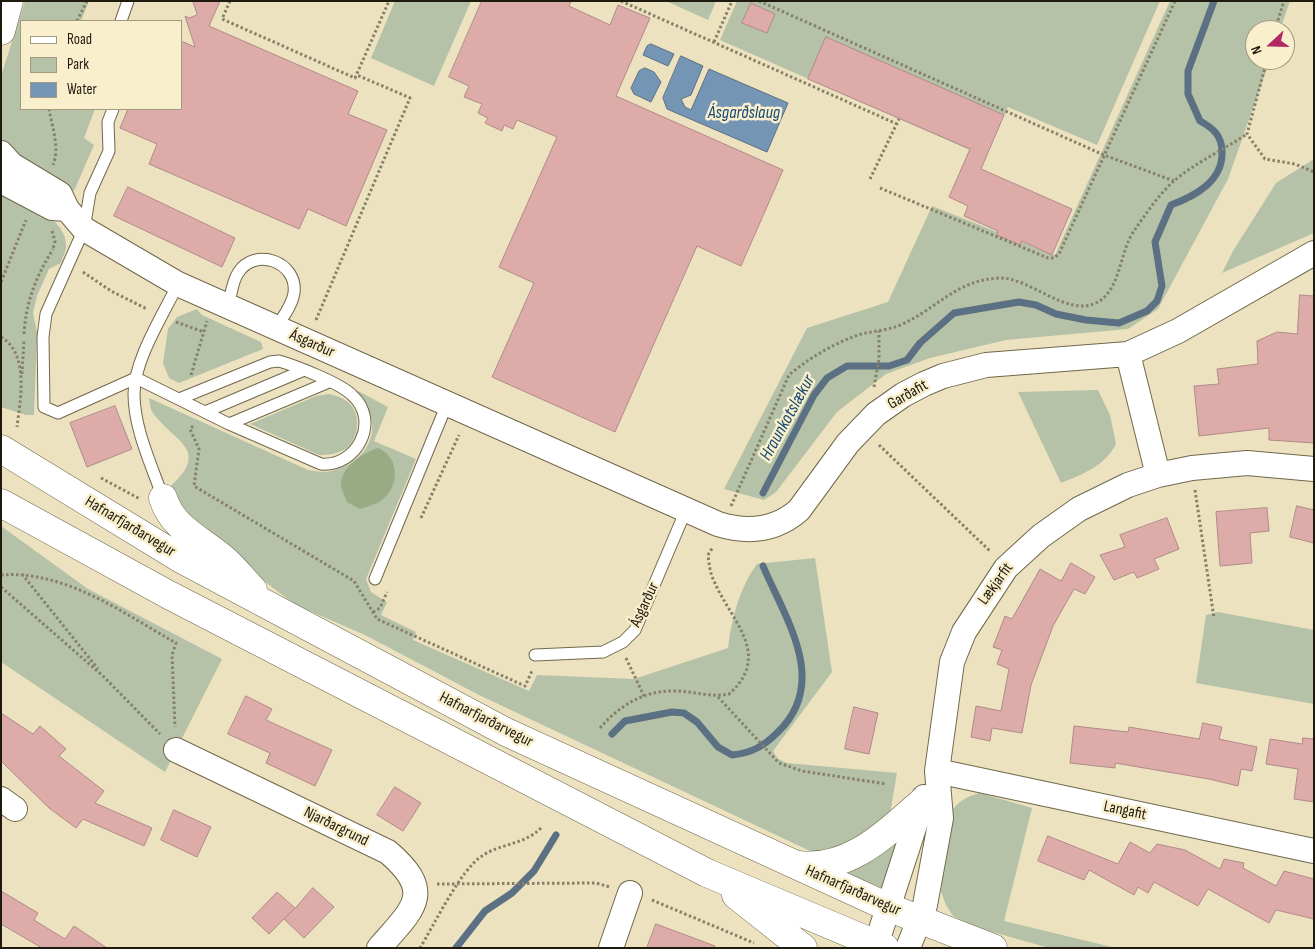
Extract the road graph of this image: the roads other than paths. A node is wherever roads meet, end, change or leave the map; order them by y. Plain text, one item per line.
1 (9, 1) edge
2 (128, 1) edge
3 (121, 20) edge
4 (1, 31) edge
5 (113, 110) edge
6 (1, 153) edge
7 (1, 181) edge
8 (67, 209) junction
9 (84, 229) junction
10 (1314, 253) edge
11 (178, 284) junction
12 (218, 311) junction
13 (276, 328) junction
14 (1128, 354) junction
15 (302, 371) junction
16 (136, 378) junction
17 (329, 382) junction
18 (179, 399) junction
19 (447, 404) junction
20 (204, 412) junction
21 (229, 424) junction
22 (543, 446) joint
23 (1, 449) edge
24 (1314, 469) edge
25 (1158, 475) junction
26 (163, 498) joint
27 (1, 503) edge
28 (686, 510) junction
29 (374, 579) dead end
30 (267, 606) junction
31 (535, 654) dead end
32 (176, 750) road end
33 (937, 771) junction
34 (922, 802) junction
35 (1314, 850) edge
36 (791, 864) junction
37 (707, 873) junction
38 (630, 893) road end
39 (890, 908) junction
40 (920, 920) junction
41 (879, 947) edge
42 (380, 948) edge
43 (611, 948) edge
44 (803, 948) edge
45 (908, 948) edge
46 (993, 948) edge

1 - 4 main road
2 - 3 lane
5 - 9 lane
6 - 8 street, Ásgarður
7 - 8 street
8 - 9 street, Ásgarður
9 - 11 street, Ásgarður
9 - 16 lane
10 - 14 street, Garðafit
11 - 12 street, Ásgarður
11 - 16 lane
12 - 13 street, Ásgarður
12 - 13 lane
13 - 19 street, Ásgarður
14 - 25 street
14 - 28 street, Garðafit
15 - 17 lane
15 - 18 lane
15 - 20 lane
16 - 18 lane
16 - 26 lane
17 - 21 lane
17 - 21 lane
18 - 20 lane
19 - 22 street, Ásgarður
19 - 29 lane
20 - 21 lane
22 - 28 street, Garðafit
23 - 30 main road, Hafnarfjarðarvegur
24 - 25 street, Lækjarfit
25 - 33 street, Lækjarfit
26 - 30 main road
27 - 37 main road
28 - 31 lane, Ásgarður
30 - 36 main road, Hafnarfjarðarvegur
32 - 42 street, Njarðargrund
33 - 34 street, Lækjarfit
33 - 35 street, Langafit
33 - 40 street, Lækjarfit
34 - 36 main road
34 - 39 street, Lækjarfit
36 - 39 main road, Hafnarfjarðarvegur
37 - 41 main road
37 - 44 main road
38 - 43 street
39 - 40 main road, Hafnarfjarðarvegur
39 - 41 street, Lækjarfit
40 - 45 street, Lækjarfit
40 - 46 main road, Hafnarfjarðarvegur

